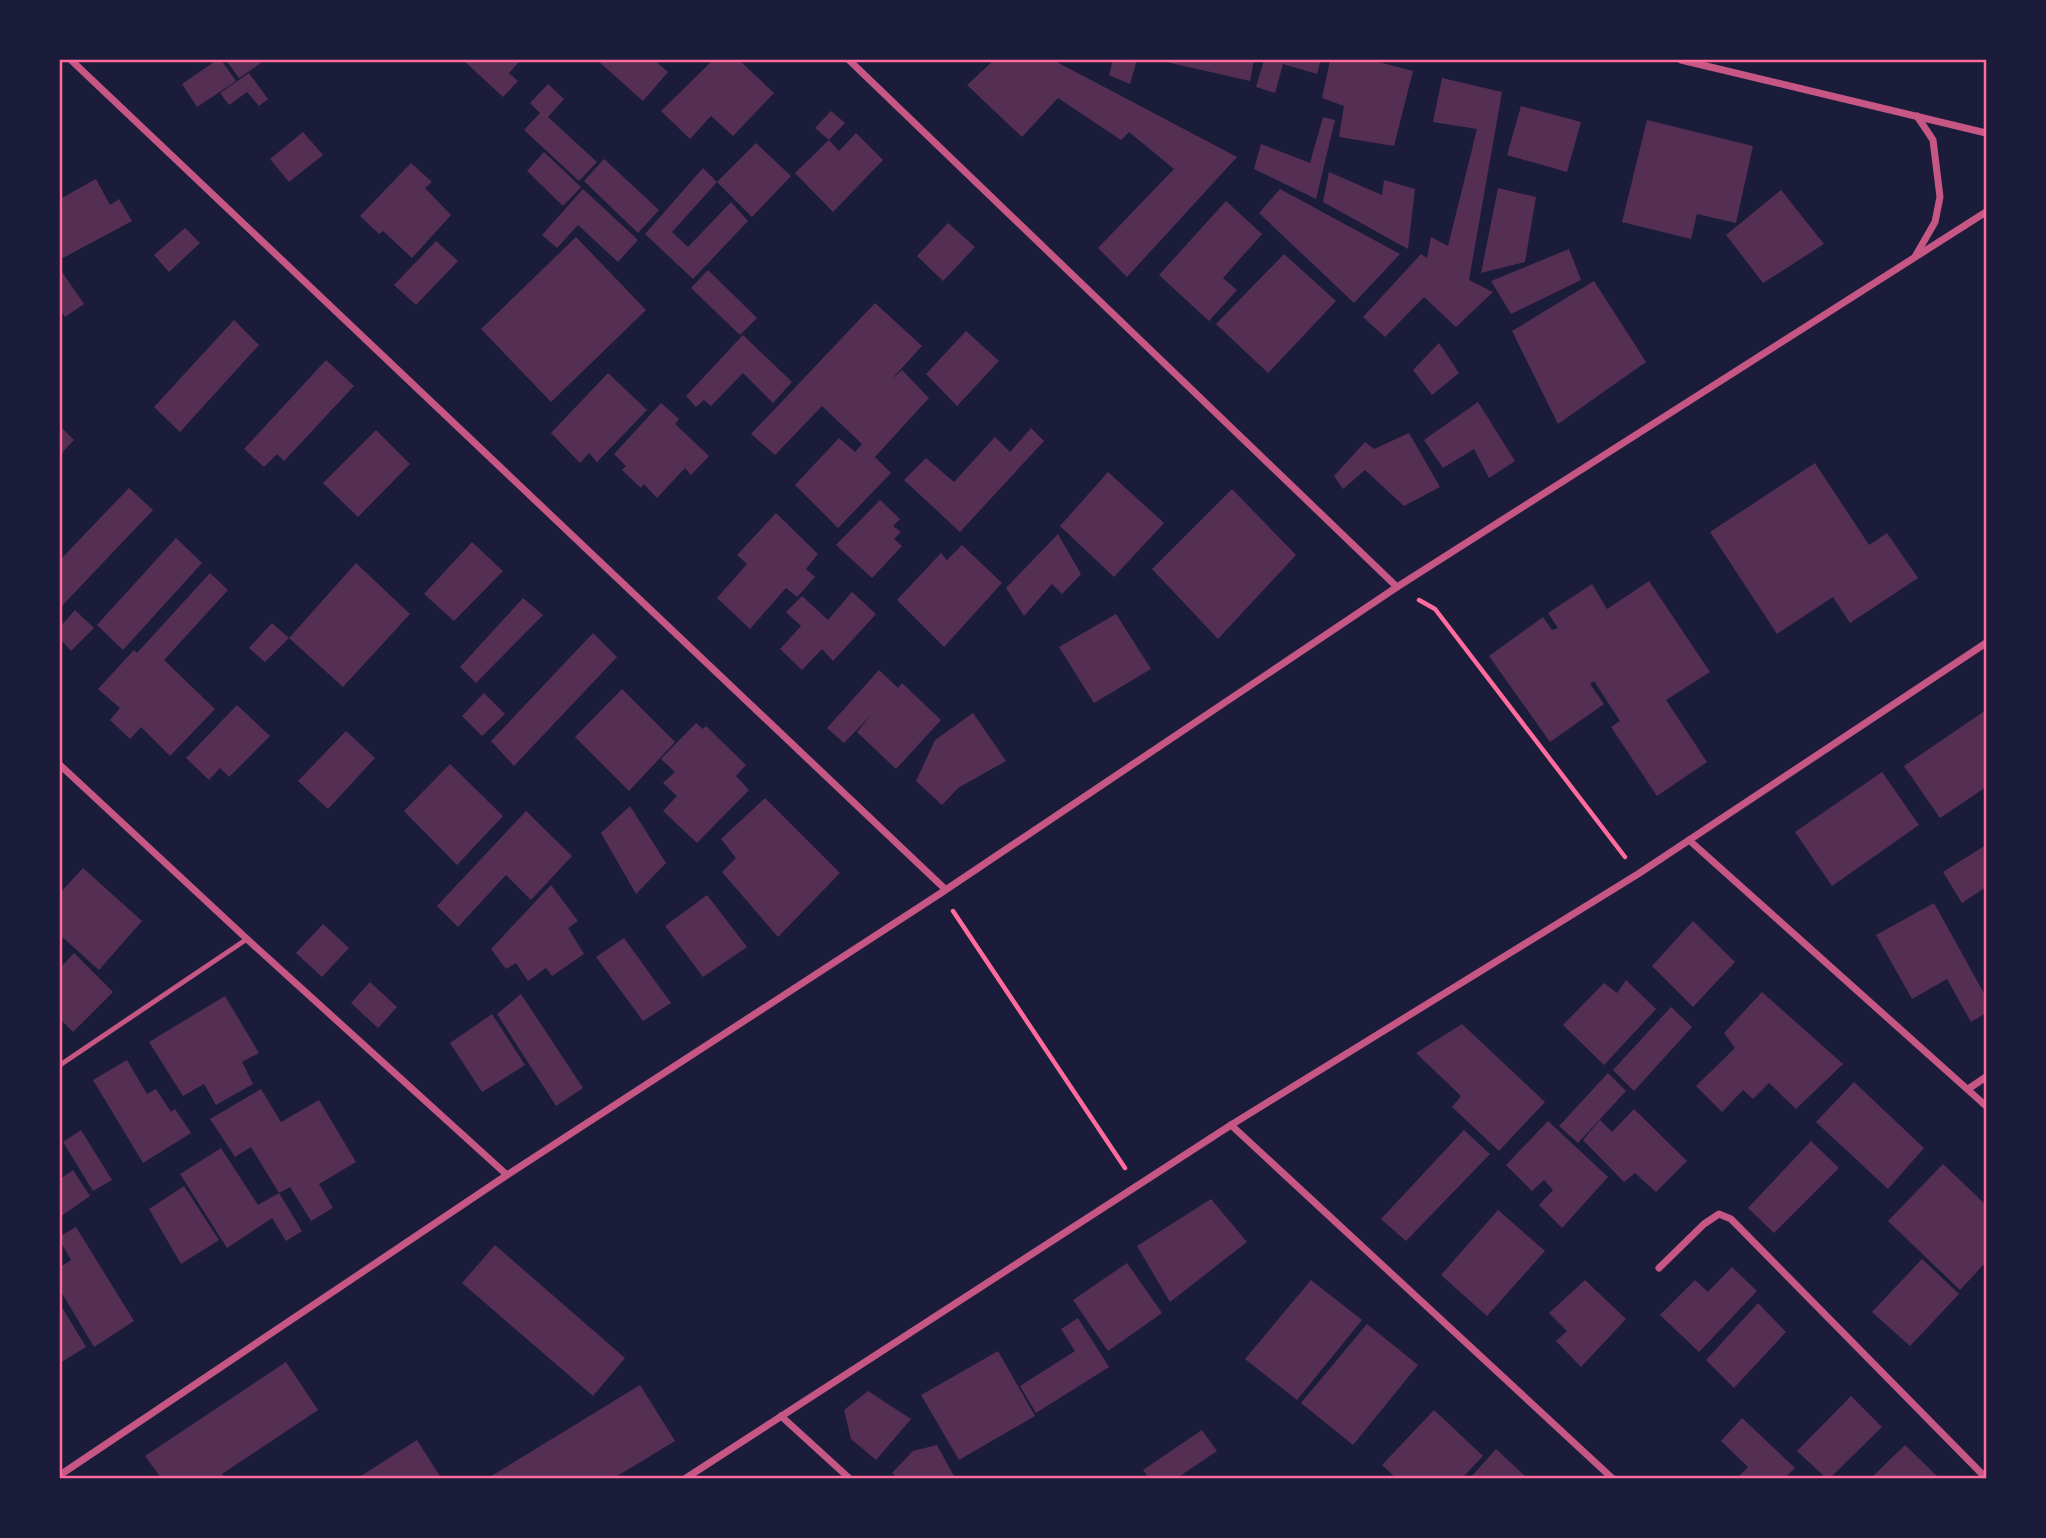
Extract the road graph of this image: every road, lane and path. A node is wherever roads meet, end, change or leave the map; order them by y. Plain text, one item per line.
1 (71, 60) edge
2 (849, 60) edge
3 (1681, 60) edge
4 (1917, 116) junction
5 (1986, 132) edge
6 (1986, 212) edge
7 (1913, 258) junction
8 (1397, 587) junction
9 (1986, 643) edge
10 (60, 765) edge
11 (1689, 840) junction
12 (1638, 874) junction
13 (943, 891) junction
14 (247, 939) junction
15 (60, 1065) edge
16 (1986, 1077) edge
17 (1968, 1089) junction
18 (1986, 1106) edge
19 (1231, 1125) junction
20 (507, 1175) junction
21 (1137, 1186) junction
22 (1659, 1268) dead end
23 (782, 1416) junction
24 (60, 1475) edge
25 (1986, 1478) edge
26 (686, 1479) edge
27 (849, 1479) edge
28 (1612, 1479) edge

1 - 13 street
2 - 8 street
3 - 4 street
4 - 5 street
4 - 7 street
6 - 7 street
7 - 8 street
8 - 12 path
8 - 13 street
9 - 11 street
10 - 14 street
11 - 12 street
11 - 17 street
12 - 19 street
13 - 20 street
13 - 21 path
14 - 15 lane
14 - 20 street
16 - 17 street
17 - 18 street
19 - 21 street
19 - 28 street
20 - 24 street
21 - 23 street
22 - 25 street
23 - 26 street
23 - 27 street

